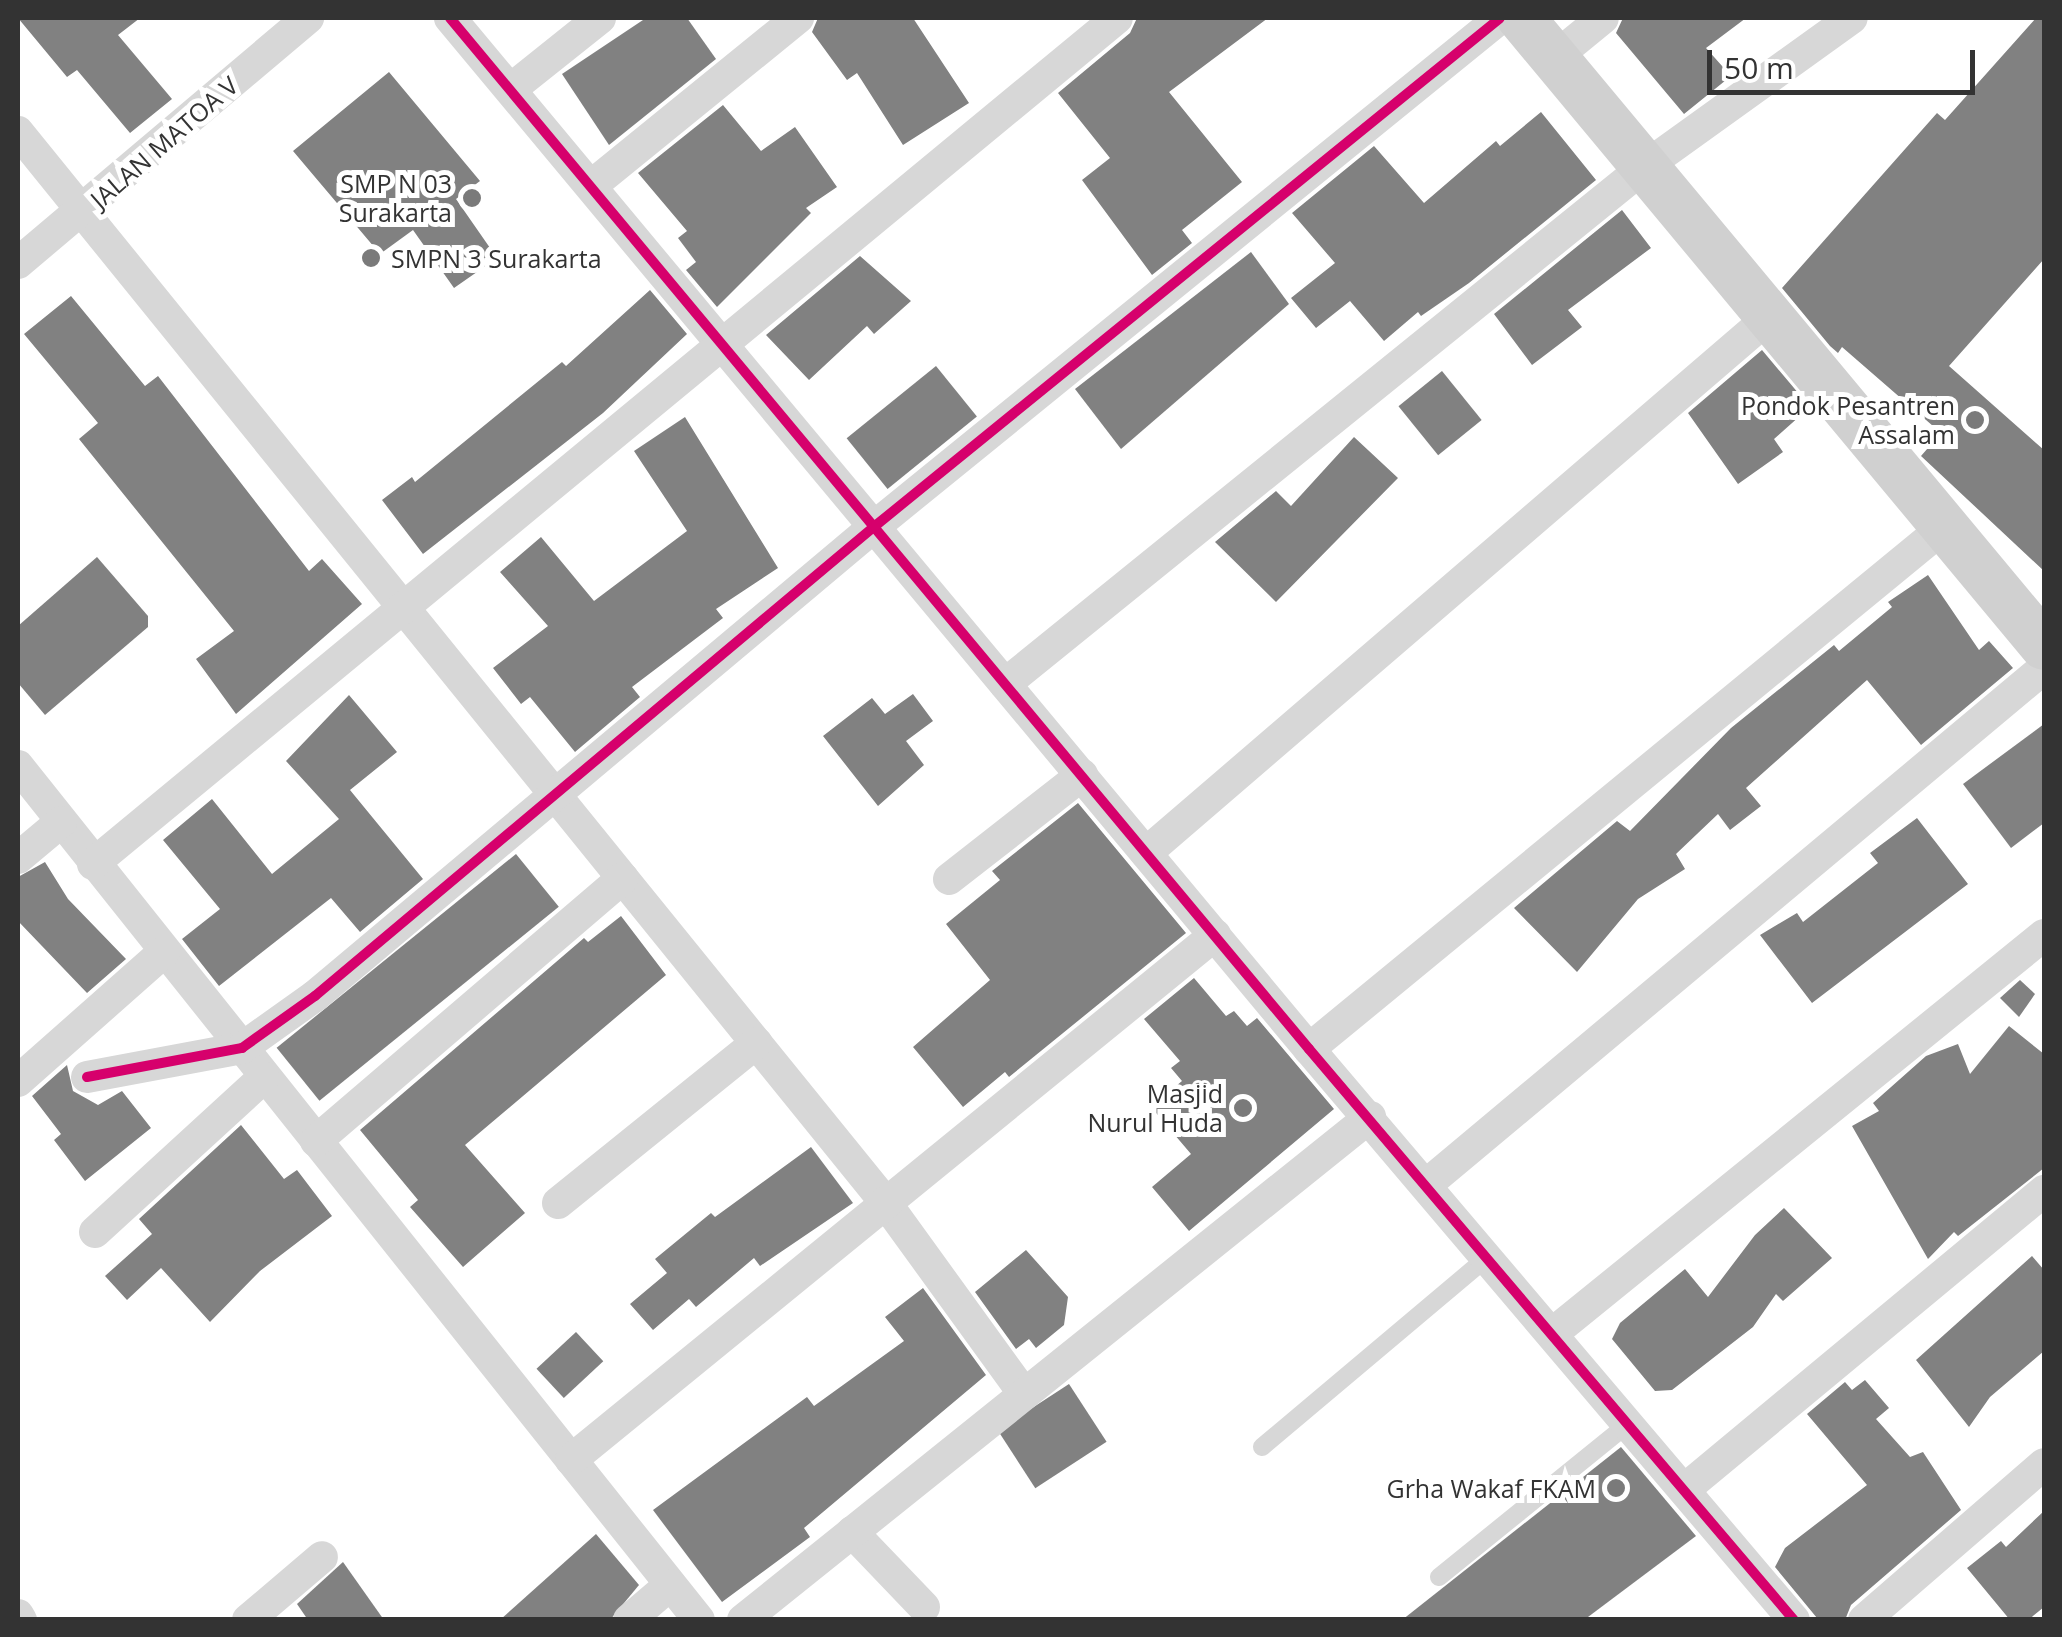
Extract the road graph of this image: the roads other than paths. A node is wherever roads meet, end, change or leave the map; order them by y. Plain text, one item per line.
1 (308, 18) edge
2 (450, 18) edge
3 (600, 18) edge
4 (798, 18) edge
5 (1117, 18) edge
6 (1500, 18) edge
7 (1521, 18) edge
8 (1603, 18) edge
9 (1852, 18) edge
10 (1554, 58) junction
11 (511, 90) junction
12 (18, 132) edge
13 (1644, 168) junction
14 (591, 186) junction
15 (82, 214) junction
16 (18, 263) edge
17 (1768, 318) junction
18 (722, 342) junction
19 (875, 526) junction
20 (1944, 527) junction
21 (403, 606) junction
22 (2044, 646) edge
23 (2044, 668) edge
24 (1006, 684) junction
25 (18, 766) edge
26 (1082, 775) junction
27 (554, 793) junction
28 (61, 822) junction
29 (1146, 853) junction
30 (18, 858) edge
31 (93, 864) junction
32 (623, 878) junction
33 (949, 879) dead end
34 (1215, 935) junction
35 (2044, 935) edge
36 (164, 952) junction
37 (756, 1042) junction
38 (242, 1048) junction
39 (1309, 1049) junction
40 (87, 1077) dead end
41 (264, 1077) junction
42 (18, 1081) edge
43 (1370, 1118) junction
44 (316, 1141) junction
45 (1426, 1184) junction
46 (2044, 1191) edge
47 (884, 1202) junction
48 (558, 1203) dead end
49 (95, 1232) dead end
50 (1488, 1257) junction
51 (1553, 1333) junction
52 (1024, 1394) junction
53 (1629, 1423) junction
54 (1262, 1447) dead end
55 (571, 1460) junction
56 (2044, 1464) edge
57 (1685, 1489) junction
58 (852, 1532) junction
59 (322, 1557) dead end
60 (1439, 1577) dead end
61 (670, 1585) junction
62 (924, 1607) dead end
63 (248, 1620) edge
64 (628, 1620) edge
65 (699, 1620) edge
66 (743, 1620) edge
67 (1794, 1620) edge
68 (1864, 1620) edge

1 - 15 street, JALAN MATOA V
2 - 11 street
3 - 11 street
4 - 14 street
5 - 18 street
6 - 19 street
7 - 10 street
8 - 10 street
9 - 13 street
10 - 13 street
11 - 14 street
12 - 15 street
13 - 17 street
13 - 24 street
14 - 18 street
15 - 16 street, JALAN MATOA V
15 - 21 street
17 - 20 street
17 - 29 street
18 - 19 street
18 - 21 street
19 - 24 street
19 - 27 street
20 - 22 street
20 - 39 street
21 - 27 street
21 - 31 street
23 - 45 street
24 - 26 street
25 - 28 street
26 - 29 street
26 - 33 street
27 - 32 street
27 - 38 street
28 - 30 street
28 - 31 street
29 - 34 street
31 - 36 street
32 - 37 street
32 - 44 street
34 - 39 street
34 - 47 street
35 - 51 street
36 - 38 street
36 - 42 street
37 - 47 street
37 - 48 street
38 - 40 street
38 - 41 street
39 - 43 street
41 - 44 street
41 - 49 street
43 - 45 street
43 - 52 street
44 - 55 street
45 - 50 street
46 - 57 street
47 - 52 street
47 - 55 street
50 - 51 street
50 - 54 lane
51 - 53 street
52 - 58 street
53 - 57 street
53 - 60 lane
55 - 61 street
56 - 68 street
57 - 67 street
58 - 62 street
58 - 66 street
59 - 63 street
61 - 64 street
61 - 65 street

